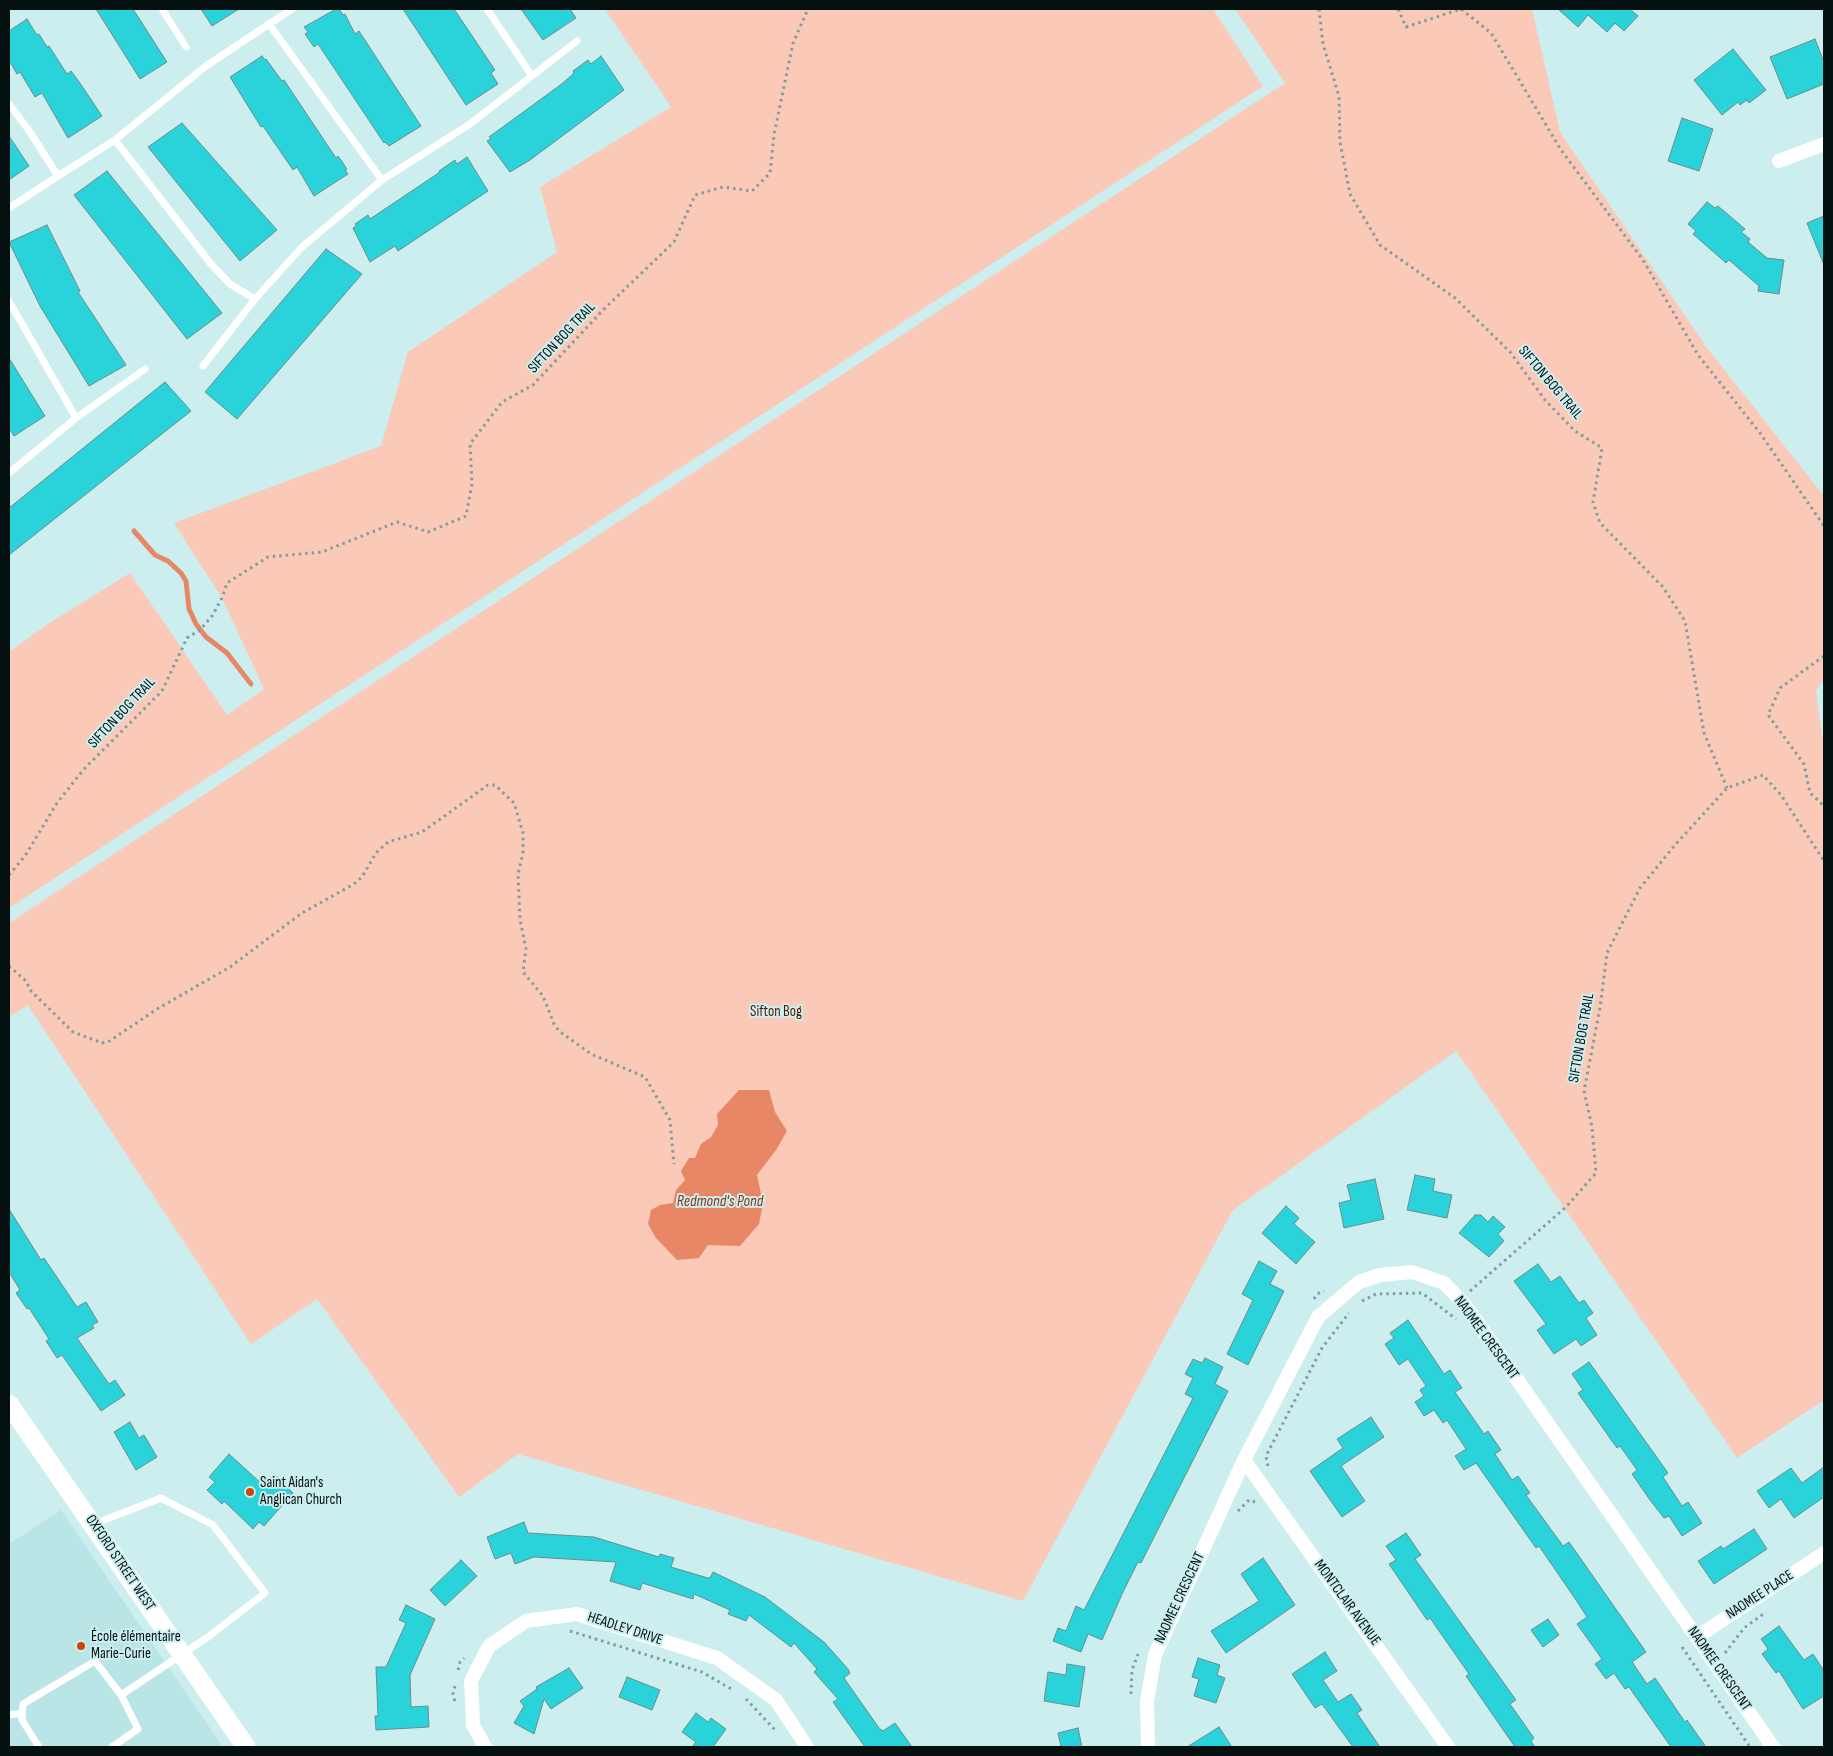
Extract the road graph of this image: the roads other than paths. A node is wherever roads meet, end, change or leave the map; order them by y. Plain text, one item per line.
1 (162, 9) edge
2 (292, 9) edge
3 (487, 9) edge
4 (268, 24) junction
5 (578, 41) dead end
6 (186, 47) dead end
7 (532, 76) junction
8 (9, 104) edge
9 (115, 140) junction
10 (1824, 144) edge
11 (1779, 161) dead end
12 (58, 176) junction
13 (382, 180) junction
14 (9, 208) edge
15 (255, 299) junction
16 (9, 301) edge
17 (203, 366) dead end
18 (145, 369) dead end
19 (76, 418) junction
20 (9, 473) edge
21 (9, 1404) edge
22 (1244, 1460) junction
23 (94, 1524) junction
24 (1824, 1553) edge
25 (1697, 1637) junction
26 (182, 1654) junction
27 (121, 1695) junction
28 (22, 1714) junction
29 (9, 1715) edge
30 (40, 1747) edge
31 (112, 1747) edge
32 (246, 1747) edge
33 (485, 1747) edge
34 (807, 1747) edge
35 (1148, 1747) edge
36 (1448, 1747) edge
37 (1773, 1747) edge

1 - 6 lane
2 - 4 lane
3 - 7 lane
4 - 9 lane
4 - 13 lane
5 - 7 lane
7 - 13 lane
8 - 12 lane
9 - 12 lane
9 - 15 lane
10 - 11 street
12 - 14 lane
13 - 15 lane
15 - 17 lane
16 - 19 lane
18 - 19 lane
19 - 20 lane
21 - 23 main road, OXFORD STREET WEST
22 - 25 street, NAOMEE CRESCENT
22 - 35 street, NAOMEE CRESCENT
22 - 36 street, MONTCLAIR AVENUE
23 - 26 main road, OXFORD STREET WEST
23 - 26 lane
24 - 25 street, NAOMEE PLACE
25 - 37 street, NAOMEE CRESCENT
26 - 27 lane
26 - 32 main road, OXFORD STREET WEST
27 - 28 lane
27 - 31 lane
28 - 29 lane
28 - 30 lane
33 - 34 street, HEADLEY DRIVE

